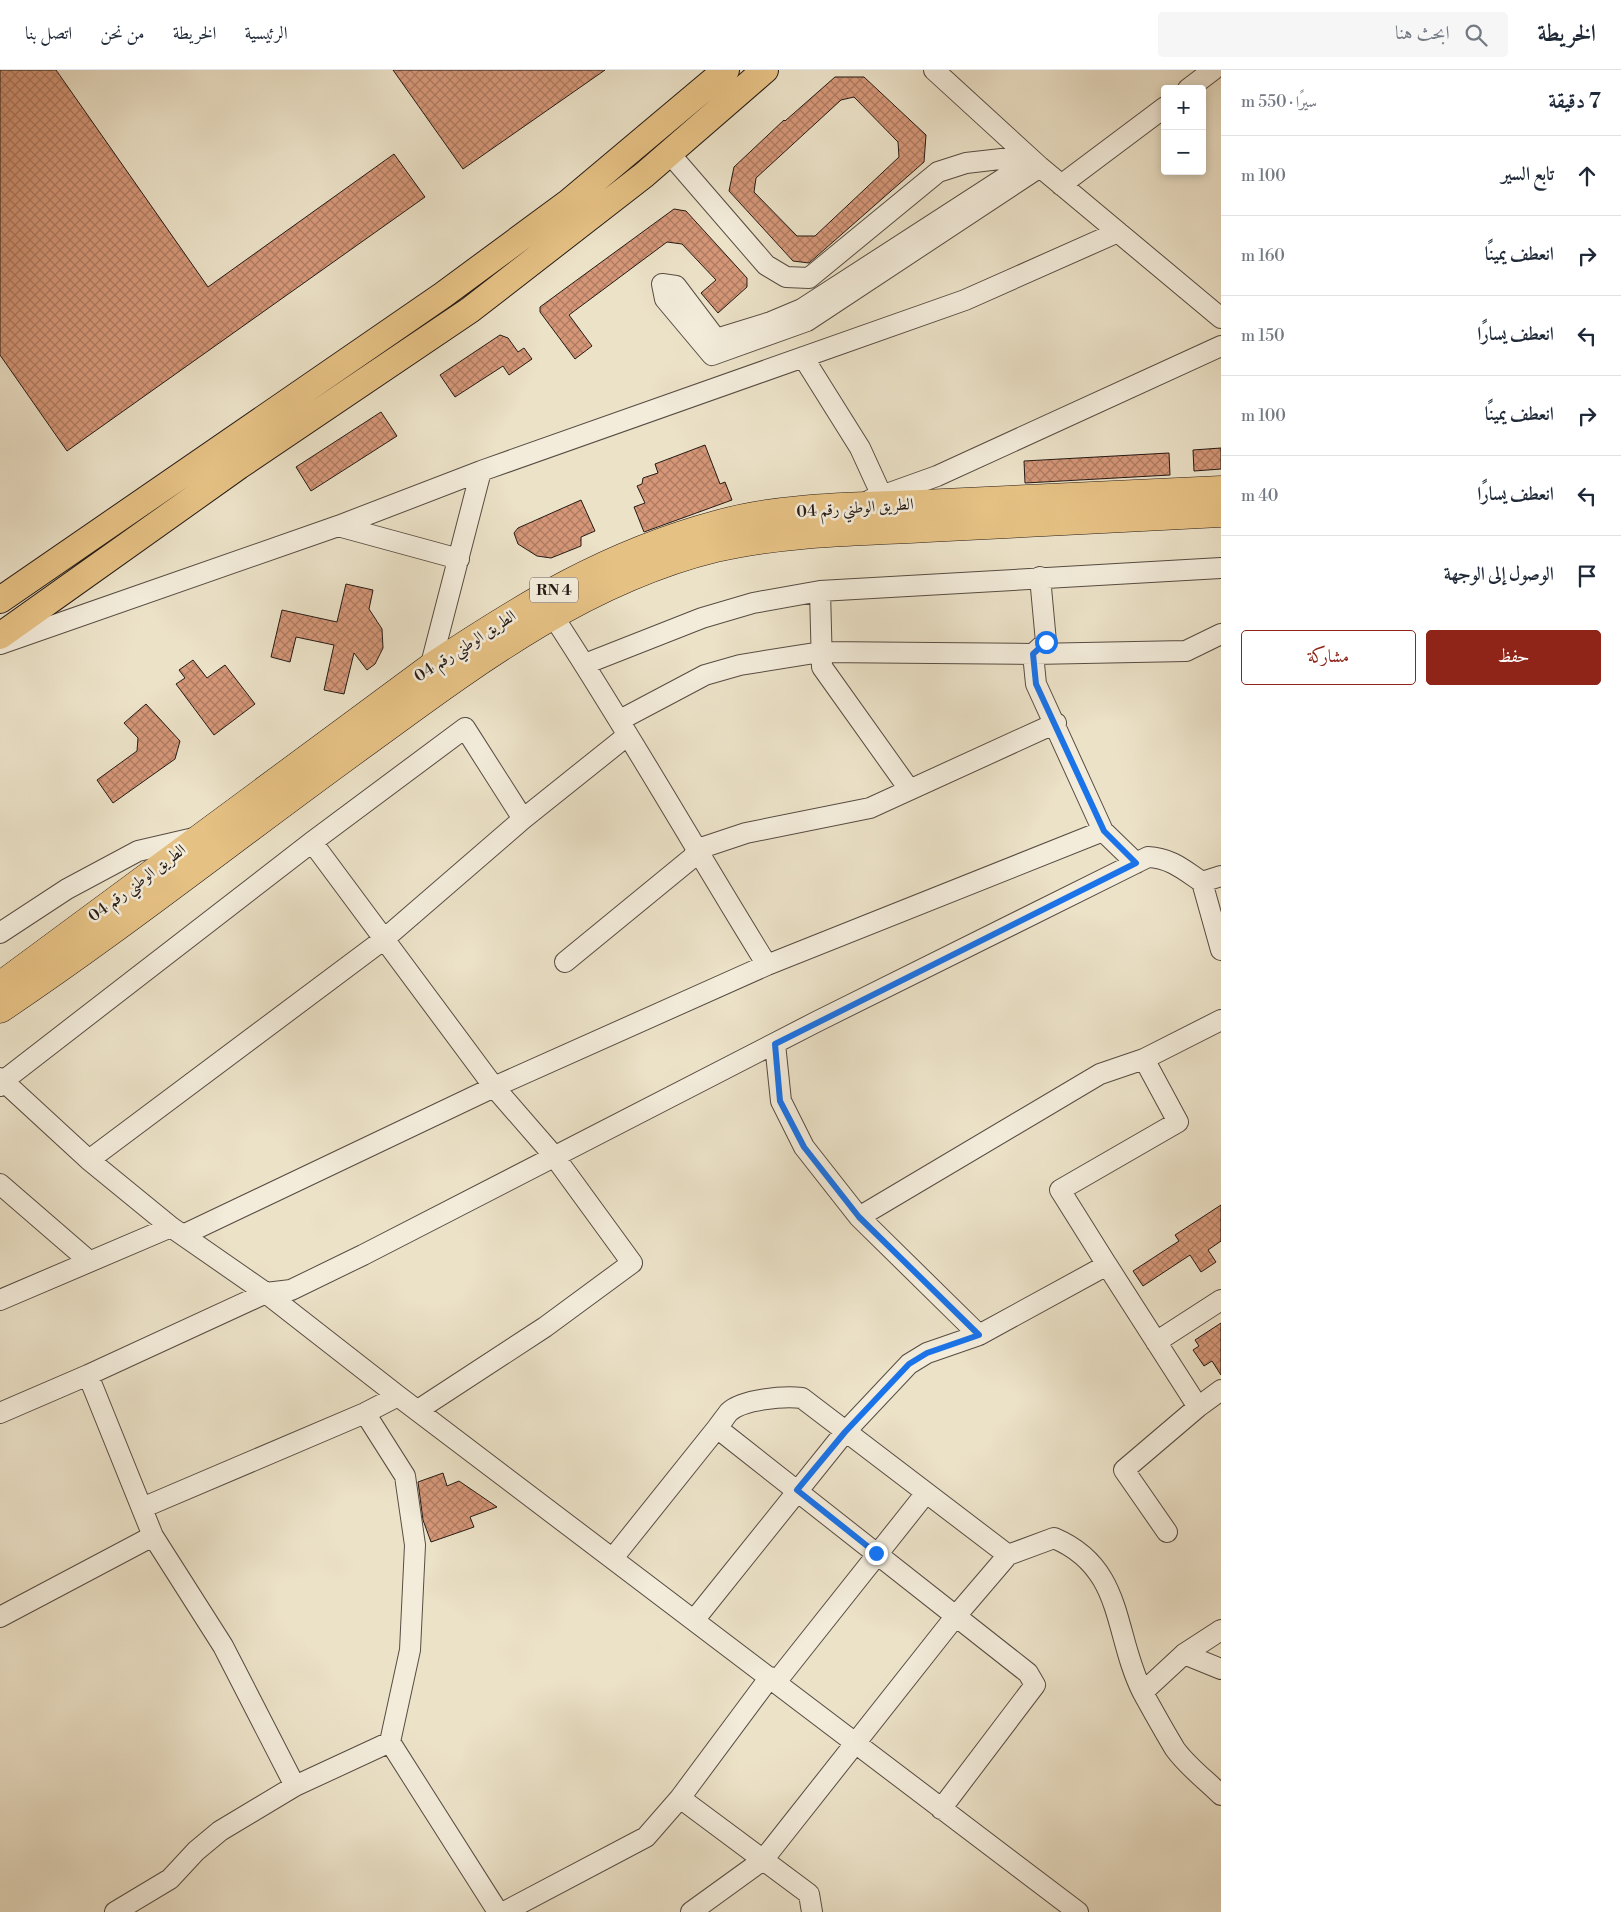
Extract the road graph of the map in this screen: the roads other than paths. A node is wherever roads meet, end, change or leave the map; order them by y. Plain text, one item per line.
1 (726, 70) edge
2 (765, 70) edge
3 (934, 70) edge
4 (1214, 70) edge
5 (1193, 85) edge
6 (1161, 109) edge
7 (670, 154) junction
8 (1033, 161) junction
9 (1061, 184) junction
10 (1118, 232) junction
11 (1221, 318) edge
12 (1221, 346) edge
13 (803, 357) junction
14 (481, 471) junction
15 (1221, 490) edge
16 (882, 496) junction
17 (853, 507) junction
18 (1221, 513) edge
19 (338, 526) junction
20 (458, 558) junction
21 (1221, 568) edge
22 (1040, 577) junction
23 (820, 591) junction
24 (0, 600) edge
25 (553, 616) junction
26 (1221, 634) edge
27 (0, 636) edge
28 (0, 644) edge
29 (821, 652) junction
30 (1033, 654) junction
31 (585, 664) junction
32 (430, 668) junction
33 (1056, 722) junction
34 (624, 727) junction
35 (908, 789) junction
36 (523, 820) junction
37 (1104, 831) junction
38 (199, 837) junction
39 (312, 842) junction
40 (696, 851) junction
41 (1136, 863) junction
42 (1212, 879) edge
43 (0, 933) edge
44 (383, 940) junction
45 (1221, 950) edge
46 (566, 962) dead end
47 (767, 965) junction
48 (0, 986) edge
49 (0, 1009) edge
50 (1221, 1020) edge
51 (775, 1044) junction
52 (1144, 1059) junction
53 (1, 1082) edge
54 (494, 1088) junction
55 (554, 1156) junction
56 (89, 1160) junction
57 (0, 1184) edge
58 (859, 1217) junction
59 (177, 1231) junction
60 (89, 1261) junction
61 (1106, 1265) junction
62 (266, 1293) junction
63 (0, 1300) edge
64 (1221, 1300) edge
65 (979, 1335) junction
66 (1156, 1342) junction
67 (88, 1375) junction
68 (1221, 1390) edge
69 (398, 1396) junction
70 (1198, 1407) junction
71 (418, 1410) junction
72 (0, 1413) edge
73 (365, 1413) junction
74 (717, 1428) junction
75 (845, 1432) junction
76 (797, 1490) junction
77 (926, 1493) junction
78 (142, 1508) junction
79 (1167, 1532) dead end
80 (152, 1536) junction
81 (876, 1553) junction
82 (1008, 1555) junction
83 (613, 1558) junction
84 (0, 1617) edge
85 (955, 1617) junction
86 (695, 1619) junction
87 (1221, 1630) edge
88 (1184, 1654) junction
89 (1221, 1668) edge
90 (773, 1679) junction
91 (1143, 1692) junction
92 (390, 1742) junction
93 (856, 1742) junction
94 (295, 1786) junction
95 (1221, 1795) edge
96 (680, 1798) junction
97 (941, 1809) junction
98 (763, 1860) junction
99 (115, 1912) edge
100 (498, 1912) edge
101 (504, 1912) edge
102 (691, 1912) edge
103 (812, 1912) edge
104 (1078, 1912) edge

1 - 24 main road
2 - 7 main road
3 - 8 street
4 - 5 street
6 - 9 street
7 - 8 street
7 - 27 main road
8 - 8 street
8 - 9 street
9 - 10 street
10 - 11 street
10 - 13 street
12 - 16 street
13 - 14 street
13 - 16 street
14 - 19 street
14 - 20 street
15 - 17 highway, الطريق الوطني رقم 04 / RN 4
16 - 17 street
17 - 32 highway, الطريق الوطني رقم 04 / RN 4
18 - 25 highway, الطريق الوطني رقم 04 / RN 4
19 - 20 street
19 - 28 street
20 - 32 street
21 - 22 street
22 - 23 street
22 - 30 street
23 - 29 street
23 - 31 street
25 - 31 street
25 - 49 highway, الطريق الوطني رقم 04 / RN 4
26 - 30 street
29 - 30 street
29 - 34 street
29 - 35 street
30 - 33 street
31 - 34 street
32 - 38 highway, الطريق الوطني رقم 04 / RN 4
33 - 35 street
33 - 37 street
34 - 36 street
34 - 40 street
35 - 40 street
36 - 39 street
36 - 44 street
37 - 41 street
37 - 47 street
38 - 43 street
38 - 48 highway, الطريق الوطني رقم 04 / RN 4
39 - 44 street
39 - 53 street
40 - 46 street
40 - 47 street
41 - 42 street
41 - 51 street
42 - 45 street
44 - 54 street
44 - 56 street
47 - 54 street
50 - 52 street
51 - 55 street
51 - 58 street
52 - 58 street
52 - 61 street
53 - 56 street
54 - 55 street
54 - 59 street
55 - 62 street
55 - 71 street
56 - 59 street
57 - 60 street
58 - 65 street
59 - 60 street
59 - 62 street
60 - 63 street
61 - 65 street
61 - 66 street
62 - 67 street
62 - 69 street
64 - 66 street
65 - 75 street
66 - 70 street
67 - 72 street
67 - 78 street
68 - 70 street
69 - 71 street
69 - 73 street
70 - 79 street
71 - 83 street
73 - 78 street
73 - 92 street
74 - 75 street
74 - 76 street
74 - 83 street
75 - 76 street
75 - 77 street
76 - 81 street
76 - 86 street
77 - 81 street
77 - 82 street
78 - 80 street
80 - 84 street
80 - 94 street
81 - 85 street
81 - 90 street
82 - 85 street
82 - 91 street
83 - 86 street
85 - 93 street
85 - 97 street
86 - 90 street
87 - 88 street
88 - 89 street
88 - 91 street
90 - 93 street
90 - 96 street
91 - 95 street
92 - 94 street
92 - 100 street
93 - 97 street
93 - 98 street
94 - 99 street
96 - 98 street
96 - 101 street
97 - 104 street
98 - 102 street
98 - 103 street

